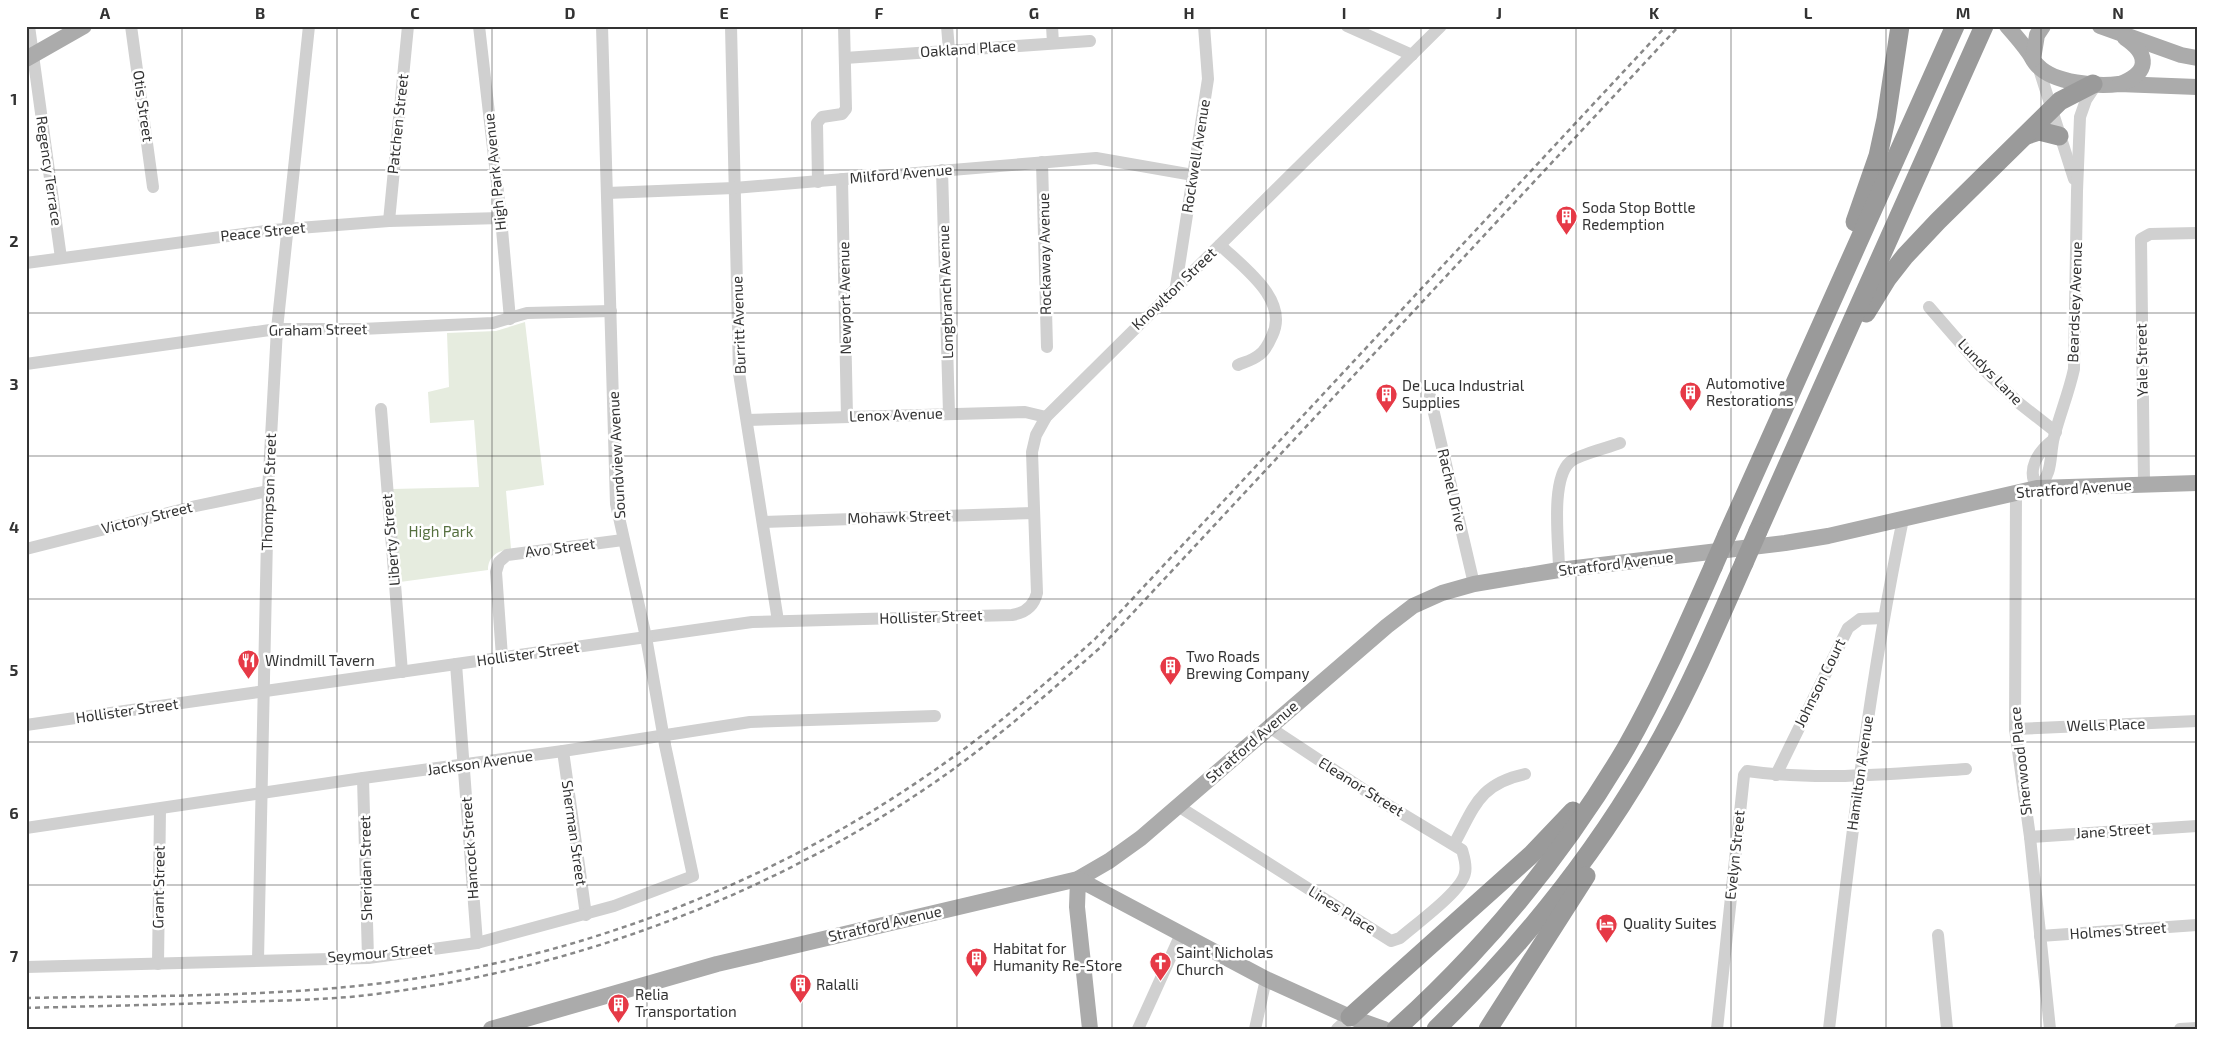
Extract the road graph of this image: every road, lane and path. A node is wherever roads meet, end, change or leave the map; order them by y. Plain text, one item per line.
1 (29, 26) edge
2 (84, 26) edge
3 (131, 26) edge
4 (309, 26) edge
5 (408, 26) edge
6 (479, 26) edge
7 (602, 26) edge
8 (731, 26) edge
9 (844, 26) edge
10 (948, 26) edge
11 (1052, 26) edge
12 (1204, 26) edge
13 (1347, 26) edge
14 (1441, 26) edge
15 (1900, 26) edge
16 (1955, 26) edge
17 (1984, 26) edge
18 (2007, 26) edge
19 (2043, 26) edge
20 (2100, 26) edge
21 (2119, 33) junction
22 (1090, 41) dead end
23 (1053, 43) junction
24 (949, 50) junction
25 (1412, 55) junction
26 (30, 57) edge
27 (845, 58) junction
28 (2197, 58) edge
29 (2036, 62) junction
30 (2095, 84) junction
31 (2119, 84) junction
32 (2197, 87) edge
33 (2052, 111) junction
34 (2027, 136) junction
35 (2059, 136) junction
36 (1042, 162) junction
37 (942, 170) junction
38 (1193, 175) junction
39 (842, 179) junction
40 (818, 182) junction
41 (153, 187) dead end
42 (734, 188) junction
43 (607, 192) junction
44 (2077, 192) junction
45 (501, 218) junction
46 (389, 221) junction
47 (287, 228) junction
48 (2197, 233) edge
49 (1220, 245) junction
50 (61, 258) junction
51 (26, 263) edge
52 (1176, 286) junction
53 (1929, 307) dead end
54 (611, 311) junction
55 (510, 319) junction
56 (277, 329) junction
57 (1047, 347) dead end
58 (26, 364) edge
59 (1238, 365) dead end
60 (1792, 391) junction
61 (1430, 396) dead end
62 (381, 409) dead end
63 (1812, 411) junction
64 (949, 414) junction
65 (847, 417) junction
66 (1046, 417) junction
67 (747, 420) junction
68 (2054, 436) junction
69 (1620, 443) dead end
70 (2144, 483) junction
71 (2197, 483) edge
72 (2037, 488) junction
73 (268, 491) junction
74 (2016, 492) junction
75 (1034, 514) junction
76 (1903, 519) junction
77 (763, 522) junction
78 (624, 540) junction
79 (26, 549) edge
80 (1559, 570) junction
81 (1474, 584) junction
82 (1031, 606) joint
83 (1884, 618) junction
84 (778, 621) junction
85 (646, 637) junction
86 (502, 657) junction
87 (456, 664) junction
88 (402, 672) junction
89 (264, 692) junction
90 (935, 716) dead end
91 (1642, 717) junction
92 (2197, 721) edge
93 (26, 725) edge
94 (1269, 728) junction
95 (2016, 730) junction
96 (664, 736) junction
97 (1662, 736) junction
98 (563, 751) junction
99 (465, 765) junction
100 (1966, 769) dead end
101 (1525, 774) dead end
102 (1776, 775) junction
103 (1859, 776) junction
104 (363, 778) junction
105 (262, 794) junction
106 (1178, 806) junction
107 (160, 810) junction
108 (2197, 826) edge
109 (26, 828) edge
110 (2030, 837) junction
111 (1454, 844) junction
112 (693, 876) joint
113 (1078, 879) junction
114 (586, 915) junction
115 (2197, 925) edge
116 (1181, 934) junction
117 (1938, 935) dead end
118 (2040, 936) junction
119 (477, 943) junction
120 (368, 958) junction
121 (258, 960) junction
122 (158, 964) junction
123 (26, 967) edge
124 (1266, 979) junction
125 (1343, 1023) edge
126 (1439, 1025) edge
127 (2197, 1028) edge
128 (491, 1029) edge
129 (1090, 1029) edge
130 (1138, 1029) edge
131 (1255, 1029) edge
132 (1384, 1029) edge
133 (1396, 1029) edge
134 (1488, 1029) edge
135 (1717, 1029) edge
136 (1830, 1029) edge
137 (1946, 1029) edge
138 (2050, 1029) edge
139 (2180, 1029) edge

1 - 26 street, Regency Terrace
2 - 26 main road
3 - 41 street, Otis Street
4 - 47 street, Thompson Street
5 - 46 street, Patchen Street
6 - 45 street, High Park Avenue
7 - 43 street, Soundview Avenue
8 - 42 street, Burritt Avenue
9 - 27 street
10 - 24 street
11 - 23 street
12 - 38 street, Rockwell Avenue
13 - 25 street
14 - 25 street, Knowlton Street
15 - 60 highway
16 - 60 highway
17 - 63 highway
18 - 29 main road
19 - 29 main road
20 - 21 main road
21 - 28 main road
21 - 31 main road
22 - 23 street, Oakland Place
23 - 24 street, Oakland Place
24 - 27 street, Oakland Place
25 - 49 street, Knowlton Street
26 - 50 street, Regency Terrace
27 - 40 street
29 - 30 main road
29 - 33 street, Beardsley Avenue
30 - 31 main road
30 - 33 highway
30 - 44 street, Beardsley Avenue
31 - 32 main road
33 - 34 highway
33 - 35 street, Beardsley Avenue
34 - 35 highway
34 - 63 highway
35 - 44 street, Beardsley Avenue
36 - 37 street, Milford Avenue
36 - 38 street, Milford Avenue
36 - 57 street, Rockaway Avenue
37 - 39 street, Milford Avenue
37 - 64 street, Longbranch Avenue
38 - 52 street, Rockwell Avenue
39 - 40 street, Milford Avenue
39 - 65 street, Newport Avenue
40 - 42 street, Milford Avenue
42 - 43 street, Milford Avenue
42 - 67 street, Burritt Avenue
43 - 54 street, Soundview Avenue
44 - 68 street, Beardsley Avenue
45 - 46 street, Peace Street
45 - 55 street, High Park Avenue
46 - 47 street, Peace Street
47 - 50 street, Peace Street
47 - 56 street, Thompson Street
48 - 70 street, Yale Street
49 - 52 street, Knowlton Street
49 - 59 street
50 - 51 street, Peace Street
52 - 66 street, Knowlton Street
53 - 68 street, Lundys Lane
54 - 55 street, Graham Street
54 - 78 street, Soundview Avenue
55 - 56 street, Graham Street
56 - 58 street, Graham Street
56 - 73 street, Thompson Street
60 - 91 highway, bridge
61 - 81 street, Rachel Drive
62 - 88 street, Liberty Street
63 - 97 highway, bridge
64 - 65 street, Lenox Avenue
64 - 66 street, Lenox Avenue
65 - 67 street, Lenox Avenue
66 - 75 street, Knowlton Street
67 - 77 street, Burritt Avenue
68 - 72 street, Beardsley Avenue
69 - 80 street
70 - 71 main road, Stratford Avenue
70 - 72 main road, Stratford Avenue
72 - 74 main road, Stratford Avenue
73 - 79 street, Victory Street
73 - 89 street, Thompson Street
74 - 76 main road, Stratford Avenue
74 - 95 street, Sherwood Place
75 - 77 street, Mohawk Street
75 - 82 street, Knowlton Street
76 - 80 main road, Stratford Avenue
76 - 83 street, Hamilton Avenue
77 - 84 street, Burritt Avenue
78 - 85 street, Soundview Avenue
78 - 86 street, Avo Street
80 - 81 main road, Stratford Avenue
81 - 94 main road, Stratford Avenue
82 - 84 street, Hollister Street
83 - 102 street, Johnson Court
83 - 103 street, Hamilton Avenue
84 - 85 street, Hollister Street
85 - 86 street, Hollister Street
85 - 96 street, Soundview Avenue
86 - 87 street, Hollister Street
87 - 88 street, Hollister Street
87 - 99 street, Hancock Street
88 - 89 street, Hollister Street
89 - 93 street, Hollister Street
89 - 105 street, Thompson Street
90 - 96 street, Jackson Avenue
91 - 125 highway
91 - 133 highway
92 - 95 street, Wells Place
94 - 106 main road, Stratford Avenue
94 - 111 street, Eleanor Street
95 - 110 street, Sherwood Place
96 - 98 street, Jackson Avenue
96 - 112 street, Soundview Avenue
97 - 126 highway
97 - 134 highway
98 - 99 street, Jackson Avenue
98 - 114 street, Sherman Street
99 - 104 street, Jackson Avenue
99 - 119 street, Hancock Street
100 - 103 street
101 - 111 street
102 - 103 street
102 - 135 street, Evelyn Street
103 - 136 street, Hamilton Avenue
104 - 105 street, Jackson Avenue
104 - 120 street, Sheridan Street
105 - 107 street, Jackson Avenue
105 - 121 street, Thompson Street
106 - 111 street, Lines Place
106 - 113 main road, Stratford Avenue
107 - 109 street, Jackson Avenue
107 - 122 street, Grant Street
108 - 110 street, Jane Street
110 - 118 street, Sherwood Place
112 - 114 street, Seymour Street
113 - 116 main road
113 - 128 main road, Stratford Avenue
113 - 129 main road
114 - 119 street, Seymour Street
115 - 118 street, Holmes Street
116 - 124 main road
116 - 130 street
117 - 137 street
118 - 138 street, Sherwood Place
119 - 120 street, Seymour Street
120 - 121 street, Seymour Street
121 - 122 street, Seymour Street
122 - 123 street, Seymour Street
124 - 125 main road
124 - 131 street
125 - 132 main road
127 - 139 street

